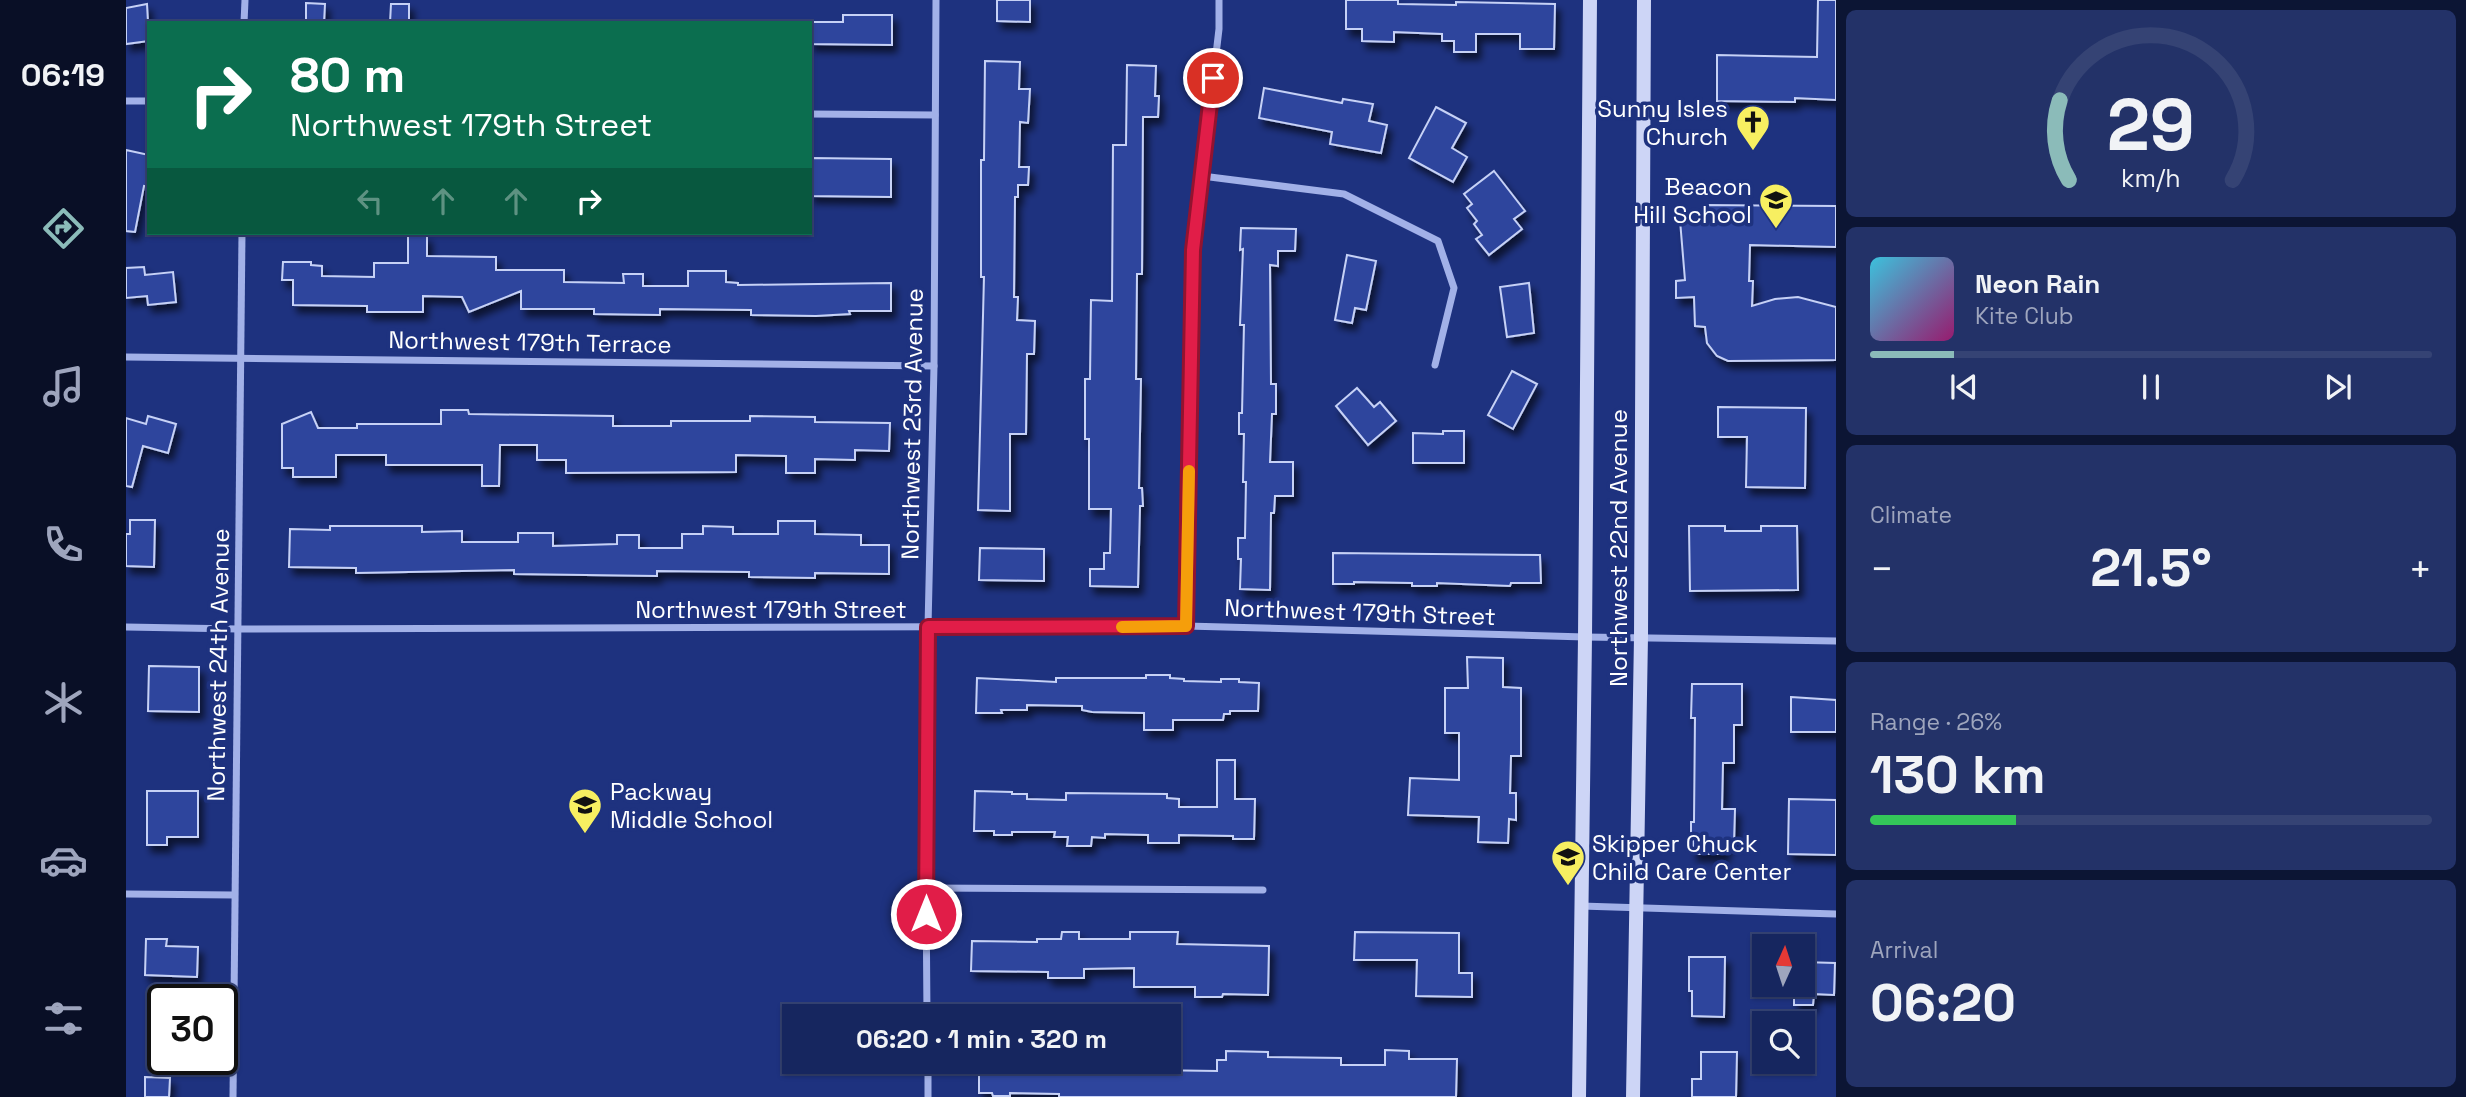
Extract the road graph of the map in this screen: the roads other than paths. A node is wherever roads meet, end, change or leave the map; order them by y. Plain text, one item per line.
1 (245, 0) edge
2 (936, 0) edge
3 (1219, 0) edge
4 (1590, 0) edge
5 (1643, 0) edge
6 (244, 21) edge
7 (126, 101) edge
8 (147, 101) edge
9 (812, 114) edge
10 (935, 114) junction
11 (1202, 176) junction
12 (242, 235) edge
13 (126, 357) edge
14 (241, 358) junction
15 (1435, 365) dead end
16 (934, 366) junction
17 (1186, 626) junction
18 (126, 627) edge
19 (928, 627) junction
20 (238, 629) junction
21 (1585, 637) junction
22 (1641, 637) junction
23 (1836, 641) edge
24 (926, 888) junction
25 (1264, 890) dead end
26 (126, 894) edge
27 (234, 895) junction
28 (1581, 906) junction
29 (1637, 907) junction
30 (1836, 914) edge
31 (927, 1004) edge
32 (928, 1074) edge
33 (233, 1097) edge
34 (928, 1097) edge
35 (1578, 1097) edge
36 (1633, 1097) edge

1 - 6 street
2 - 10 street, Northwest 23rd Avenue
3 - 11 street
4 - 21 main road, Northwest 22nd Avenue
5 - 22 main road, Northwest 22nd Avenue
7 - 8 street
9 - 10 street
10 - 16 street, Northwest 23rd Avenue
11 - 15 street
11 - 17 street
12 - 14 street, Northwest 24th Avenue
13 - 14 street, Northwest 179th Terrace
14 - 16 street, Northwest 179th Terrace
14 - 20 street, Northwest 24th Avenue
16 - 19 street, Northwest 23rd Avenue
17 - 19 street, Northwest 179th Street
17 - 21 street, Northwest 179th Street
18 - 20 street, Northwest 179th Street
19 - 20 street, Northwest 179th Street
19 - 24 street, Northwest 23rd Avenue
20 - 27 street, Northwest 24th Avenue
21 - 22 street, Northwest 179th Street
21 - 28 main road, Northwest 22nd Avenue
22 - 23 street, Northwest 179th Street
22 - 29 main road, Northwest 22nd Avenue
24 - 25 street
24 - 31 street, Northwest 23rd Avenue
26 - 27 street
27 - 33 street, Northwest 24th Avenue
28 - 29 street
28 - 35 main road, Northwest 22nd Avenue
29 - 30 street
29 - 36 main road, Northwest 22nd Avenue
32 - 34 street

